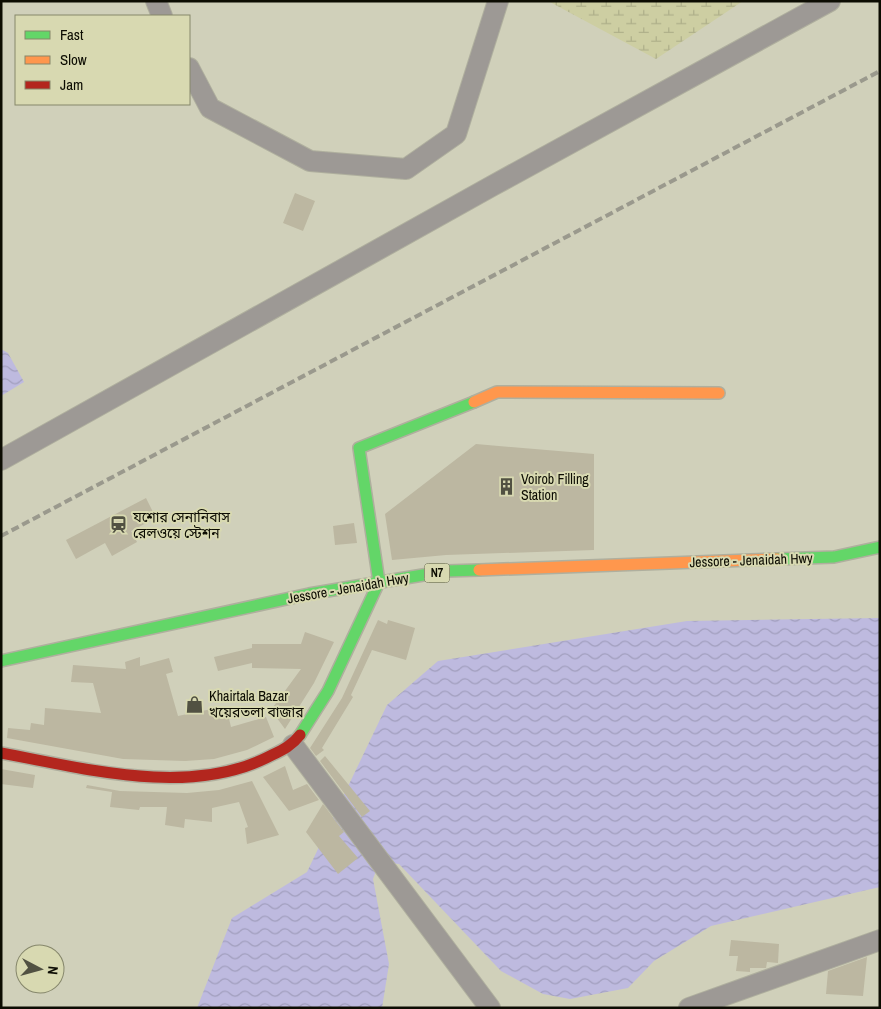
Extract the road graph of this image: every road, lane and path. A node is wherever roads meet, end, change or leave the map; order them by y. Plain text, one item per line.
1 (156, 1) edge
2 (498, 1) edge
3 (830, 1) edge
4 (162, 15) edge
5 (190, 70) edge
6 (719, 394) dead end
7 (1, 460) edge
8 (880, 547) edge
9 (379, 582) junction
10 (1, 662) edge
11 (293, 745) junction
12 (1, 753) edge
13 (880, 940) edge
14 (490, 1008) edge
15 (689, 1008) edge

1 - 4 street
2 - 5 street
3 - 7 street
6 - 9 main road
8 - 9 main road, Jessore - Jenaidah Hwy / N7
9 - 10 main road, Jessore - Jenaidah Hwy / N7
9 - 11 main road
11 - 12 main road
11 - 14 street
13 - 15 street

